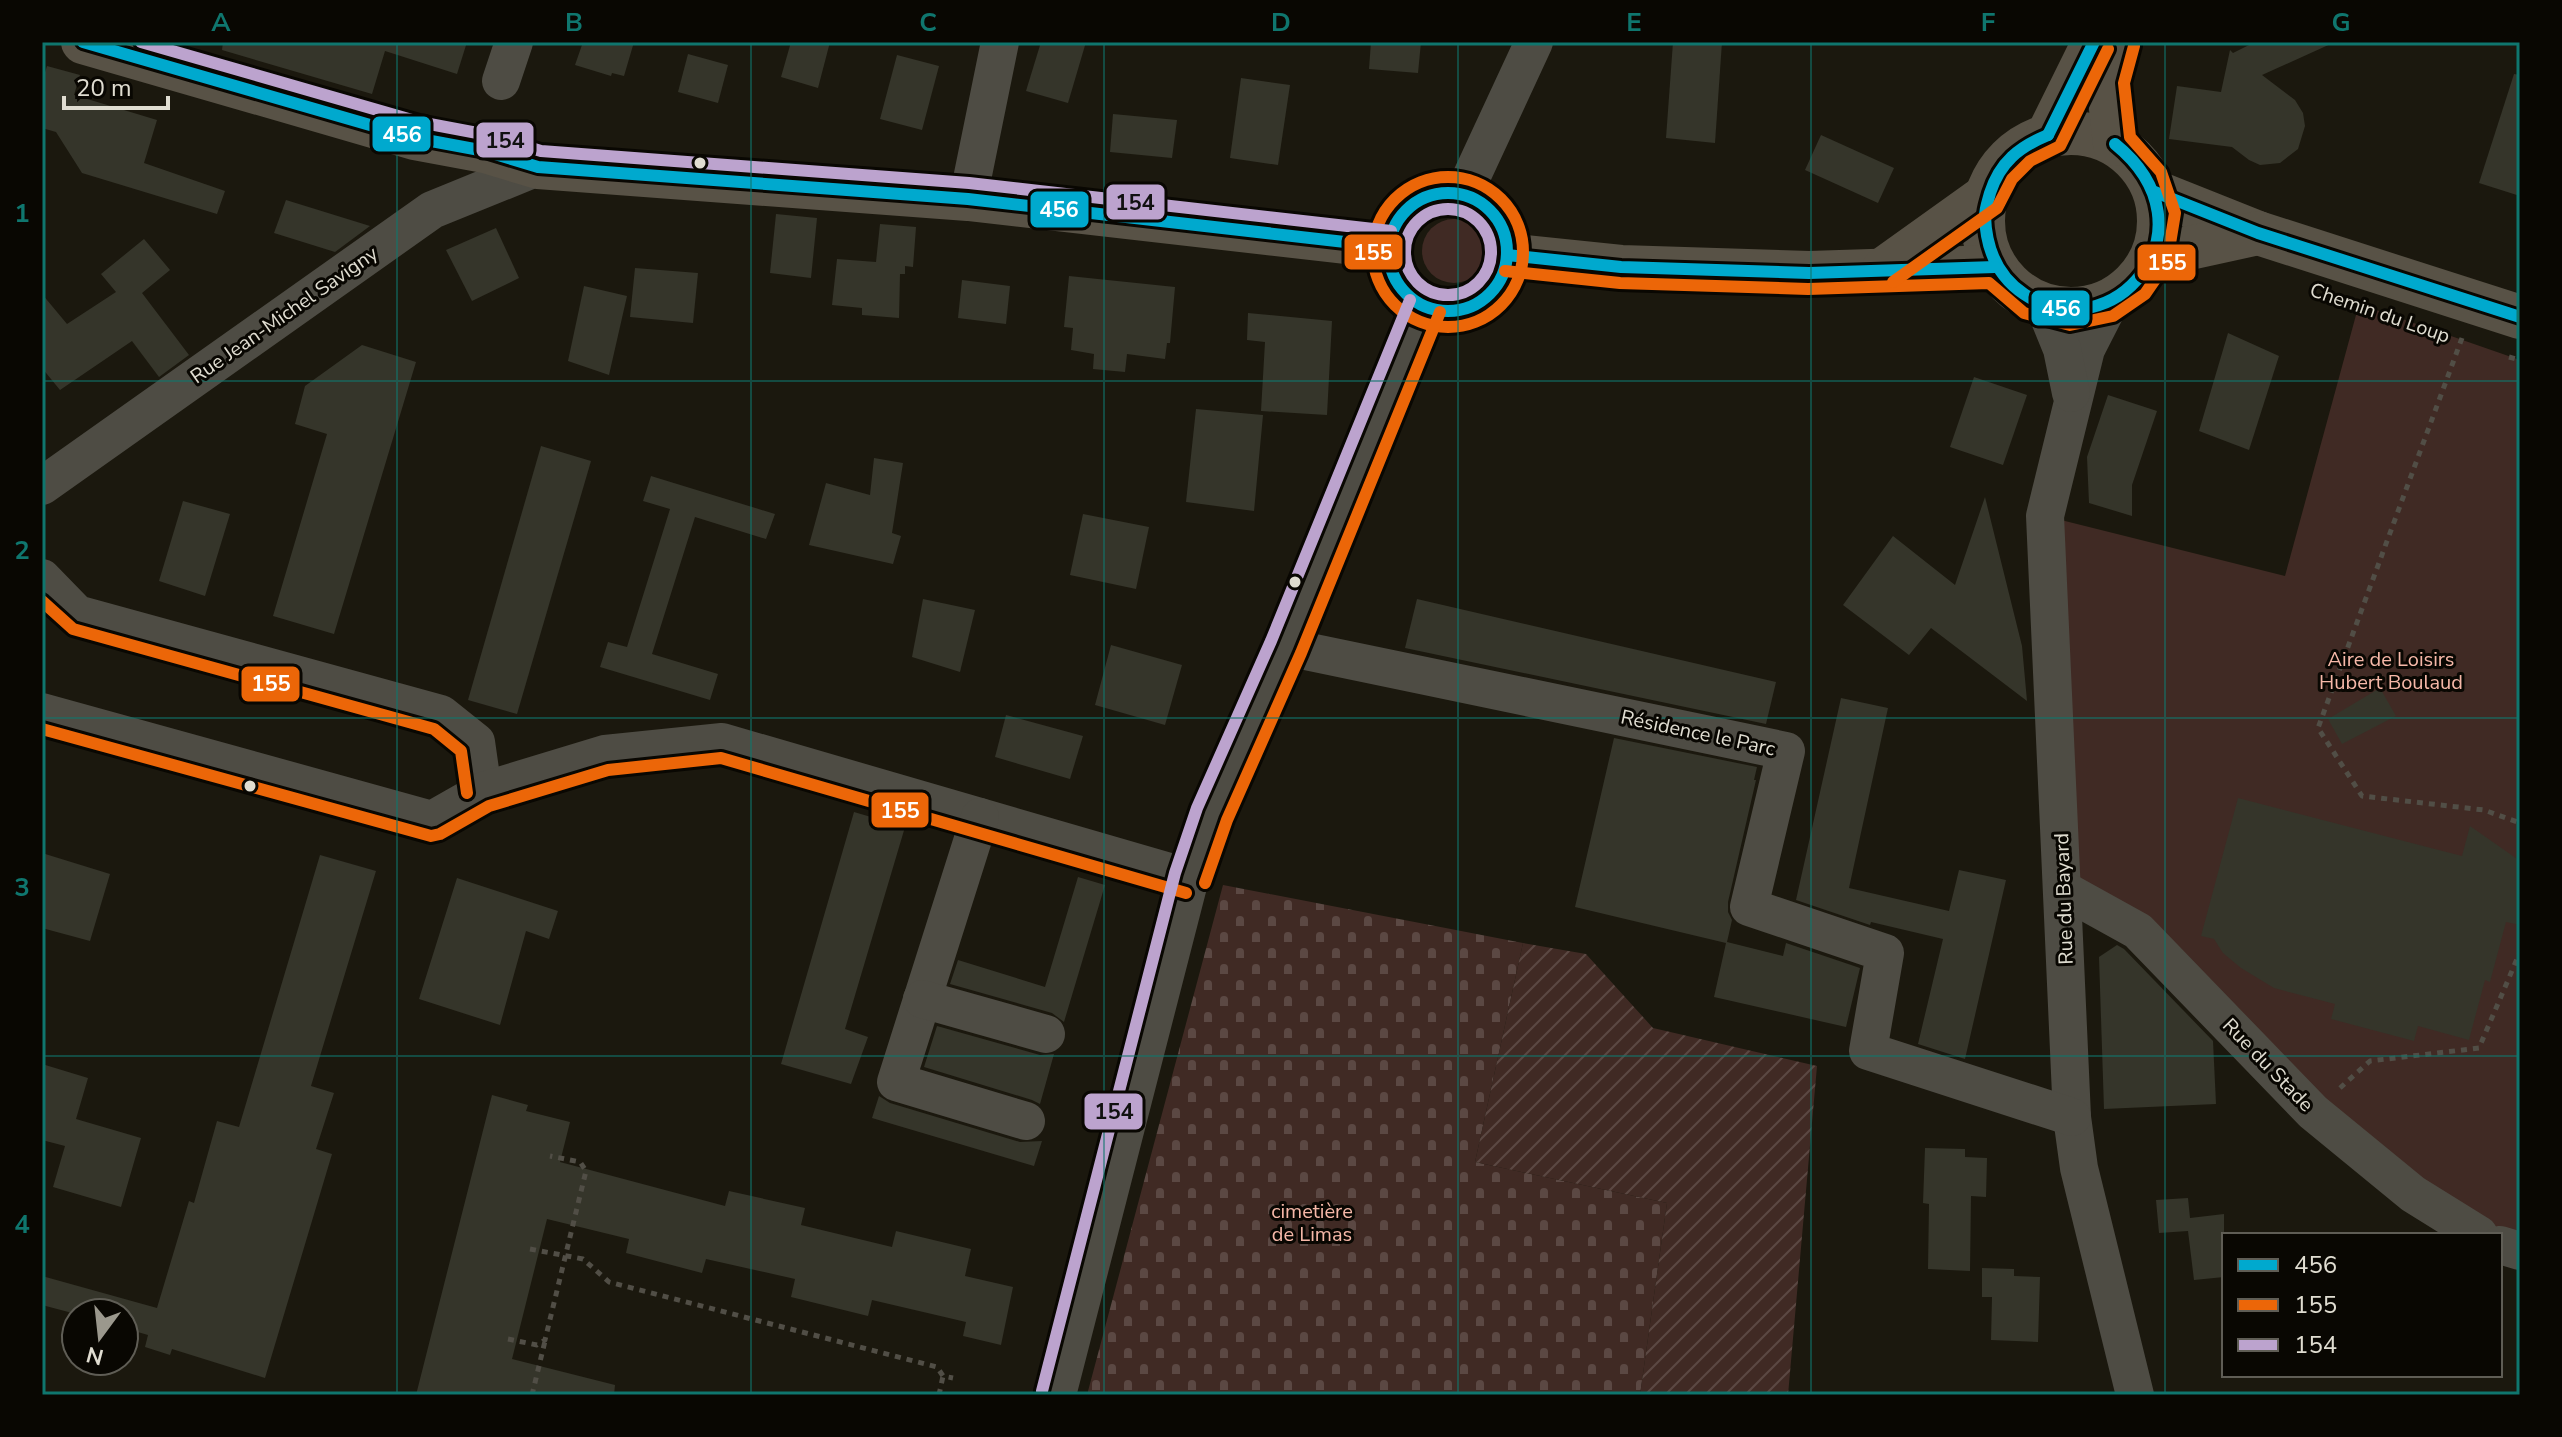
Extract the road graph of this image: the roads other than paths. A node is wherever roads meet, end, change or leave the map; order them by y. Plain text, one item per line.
1 (83, 42) edge
2 (514, 42) edge
3 (1000, 42) edge
4 (1534, 42) edge
5 (2094, 42) edge
6 (2119, 42) edge
7 (501, 81) dead end
8 (2048, 135) junction
9 (2115, 144) junction
10 (538, 167) junction
11 (2155, 192) junction
12 (1463, 195) junction
13 (1986, 196) junction
14 (968, 199) junction
15 (2258, 233) junction
16 (1389, 247) junction
17 (1507, 255) junction
18 (2153, 256) junction
19 (1995, 267) junction
20 (1884, 269) junction
21 (2111, 300) junction
22 (2044, 305) junction
23 (1425, 306) junction
24 (2513, 336) edge
25 (2072, 400) junction
26 (42, 486) edge
27 (42, 578) edge
28 (59, 612) edge
29 (1286, 647) junction
30 (42, 712) edge
31 (483, 791) junction
32 (980, 817) junction
33 (1190, 878) junction
34 (2064, 890) junction
35 (922, 999) junction
36 (1046, 1034) dead end
37 (2072, 1117) junction
38 (1026, 1121) dead end
39 (2476, 1233) edge
40 (1057, 1395) edge
41 (2135, 1395) edge

1 - 10 main road
2 - 7 street
3 - 14 street
4 - 12 street
5 - 8 main road
6 - 9 main road
8 - 9 main road
8 - 13 main road
9 - 11 main road
10 - 14 main road
10 - 26 street, Rue Jean-Michel Savigny
11 - 15 main road, Chemin du Loup
11 - 18 main road
12 - 16 main road
12 - 17 main road
13 - 19 main road
13 - 20 main road
14 - 16 main road
15 - 18 main road
15 - 24 main road, Chemin du Loup
16 - 23 main road
17 - 20 main road
17 - 23 main road
18 - 21 main road
19 - 20 main road
19 - 22 main road
21 - 22 main road
21 - 25 street, Rue du Bayard
22 - 25 street, Rue du Bayard
23 - 29 street
25 - 34 street, Rue du Bayard
27 - 28 street
28 - 31 street
29 - 33 street
29 - 37 street, Résidence le Parc
30 - 31 street
31 - 32 street
32 - 33 street
32 - 35 street
33 - 40 street
34 - 37 street, Rue du Bayard
34 - 39 street, Rue du Stade
35 - 36 street
35 - 38 street
37 - 41 street, Rue du Bayard

